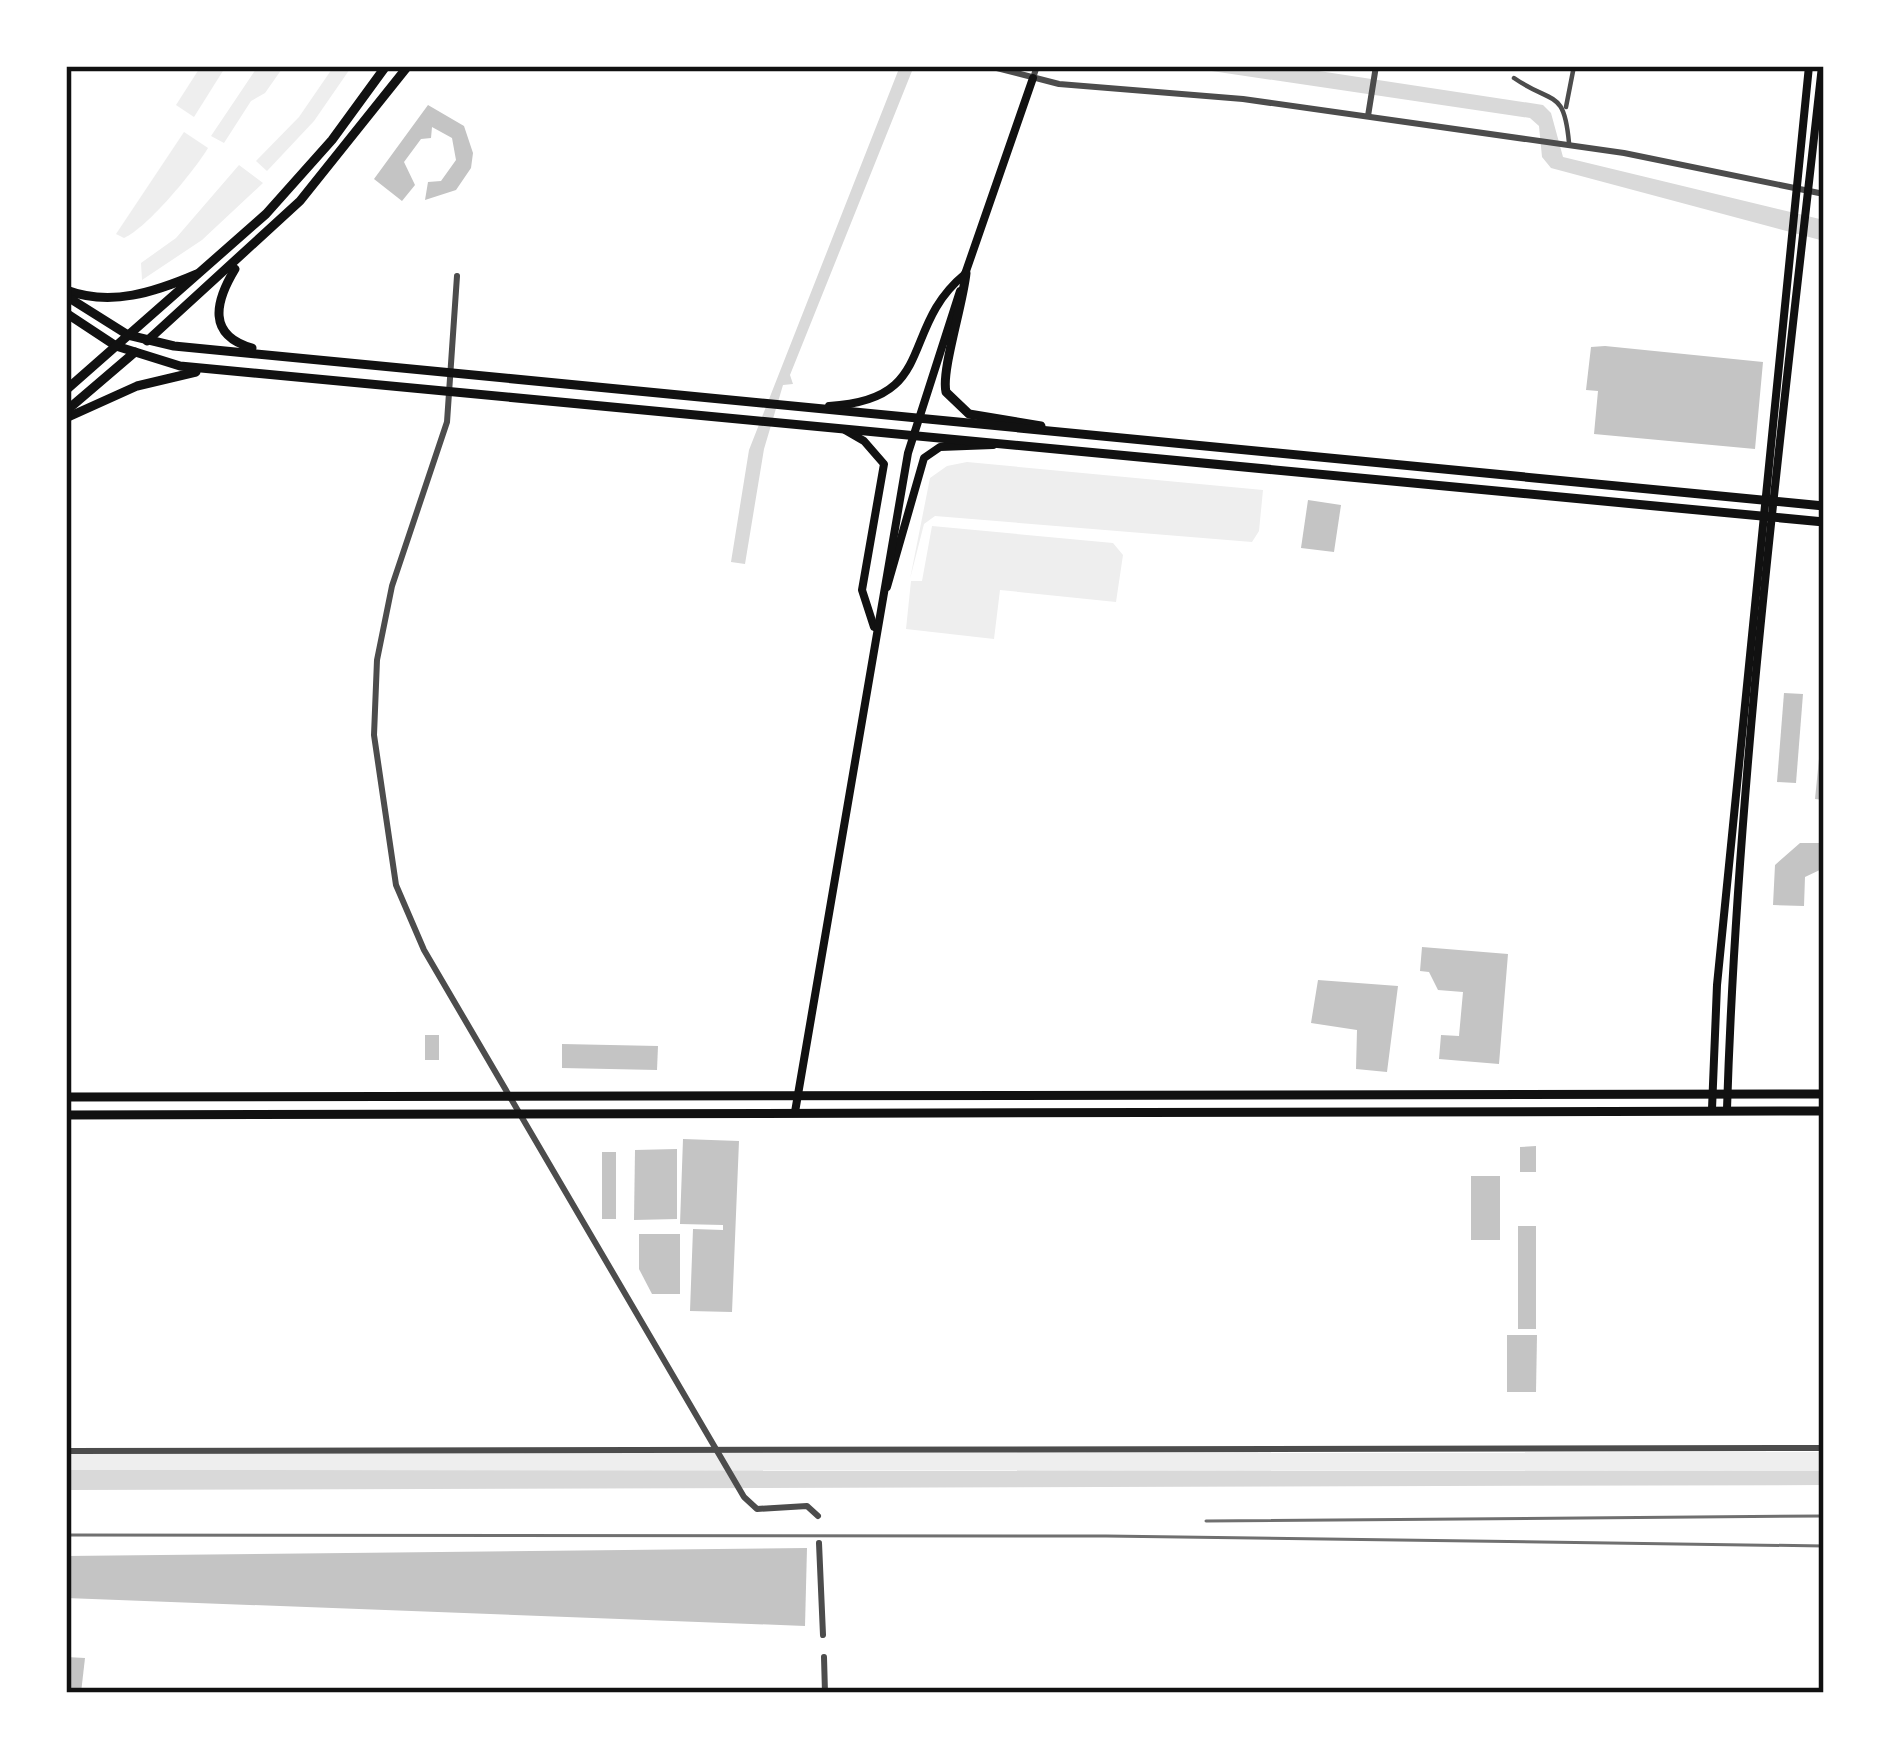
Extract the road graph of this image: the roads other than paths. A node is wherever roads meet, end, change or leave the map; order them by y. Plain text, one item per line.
1 (386, 66) edge
2 (408, 66) edge
3 (989, 66) edge
4 (1037, 66) edge
5 (1376, 66) edge
6 (1574, 66) edge
7 (1809, 66) edge
8 (1822, 66) edge
9 (1033, 78) junction
10 (1514, 78) dead end
11 (1565, 108) junction
12 (1368, 116) junction
13 (1566, 145) junction
14 (1795, 190) junction
15 (1809, 192) junction
16 (1824, 194) edge
17 (241, 258) junction
18 (208, 270) junction
19 (966, 273) junction
20 (457, 276) dead end
21 (66, 293) edge
22 (66, 313) edge
23 (104, 329) junction
24 (128, 335) junction
25 (148, 340) junction
26 (66, 343) edge
27 (116, 346) junction
28 (134, 353) junction
29 (280, 356) junction
30 (66, 366) edge
31 (218, 369) junction
32 (448, 371) junction
33 (449, 388) junction
34 (66, 390) edge
35 (826, 407) junction
36 (66, 415) edge
37 (917, 419) junction
38 (839, 427) junction
39 (1057, 432) junction
40 (913, 434) junction
41 (1005, 443) junction
42 (1770, 501) junction
43 (1824, 506) edge
44 (1768, 517) junction
45 (1824, 522) edge
46 (881, 599) junction
47 (876, 632) junction
48 (1712, 1093) junction
49 (1727, 1093) junction
50 (1824, 1094) edge
51 (798, 1096) junction
52 (66, 1097) edge
53 (512, 1097) junction
54 (1712, 1109) junction
55 (1727, 1109) junction
56 (1824, 1111) edge
57 (795, 1112) junction
58 (521, 1114) junction
59 (66, 1115) edge
60 (1824, 1448) edge
61 (66, 1451) edge
62 (716, 1452) junction
63 (818, 1516) dead end
64 (819, 1543) dead end
65 (823, 1635) dead end
66 (824, 1658) dead end
67 (825, 1693) edge

1 - 18 main road
2 - 17 main road
3 - 9 street
4 - 9 street
5 - 12 street
6 - 11 street
7 - 14 main road
8 - 15 main road
9 - 12 street
9 - 19 main road
10 - 11 street
11 - 13 street
12 - 13 street
13 - 14 street
14 - 15 street
14 - 42 main road
15 - 16 street
15 - 42 main road
17 - 25 main road
17 - 29 main road
18 - 21 main road
18 - 24 main road
19 - 35 main road
19 - 37 main road
19 - 39 main road
20 - 32 street
21 - 23 main road
22 - 23 main road
23 - 24 main road
23 - 27 main road
24 - 25 main road
24 - 27 main road
25 - 28 main road
25 - 29 main road
26 - 30 main road
27 - 28 main road
27 - 34 main road
28 - 31 main road
28 - 36 main road
29 - 32 main road
31 - 33 main road
31 - 36 main road
32 - 33 street
32 - 35 main road
33 - 38 main road
33 - 53 street
35 - 37 main road
37 - 39 main road
37 - 40 main road
38 - 40 main road
38 - 47 main road
39 - 42 main road
40 - 41 main road
40 - 46 main road
41 - 44 main road
41 - 46 main road
42 - 43 main road
42 - 44 main road
44 - 45 main road
44 - 48 main road
44 - 49 main road
46 - 47 main road
47 - 51 main road
48 - 49 main road
48 - 51 main road
48 - 54 main road
49 - 50 main road
49 - 55 main road
51 - 53 main road
51 - 57 main road
52 - 53 main road
53 - 58 street
54 - 55 main road
54 - 57 main road
55 - 56 main road
57 - 58 main road
58 - 59 main road
58 - 62 street
60 - 62 street
61 - 62 street
62 - 63 street
64 - 65 street
66 - 67 street

